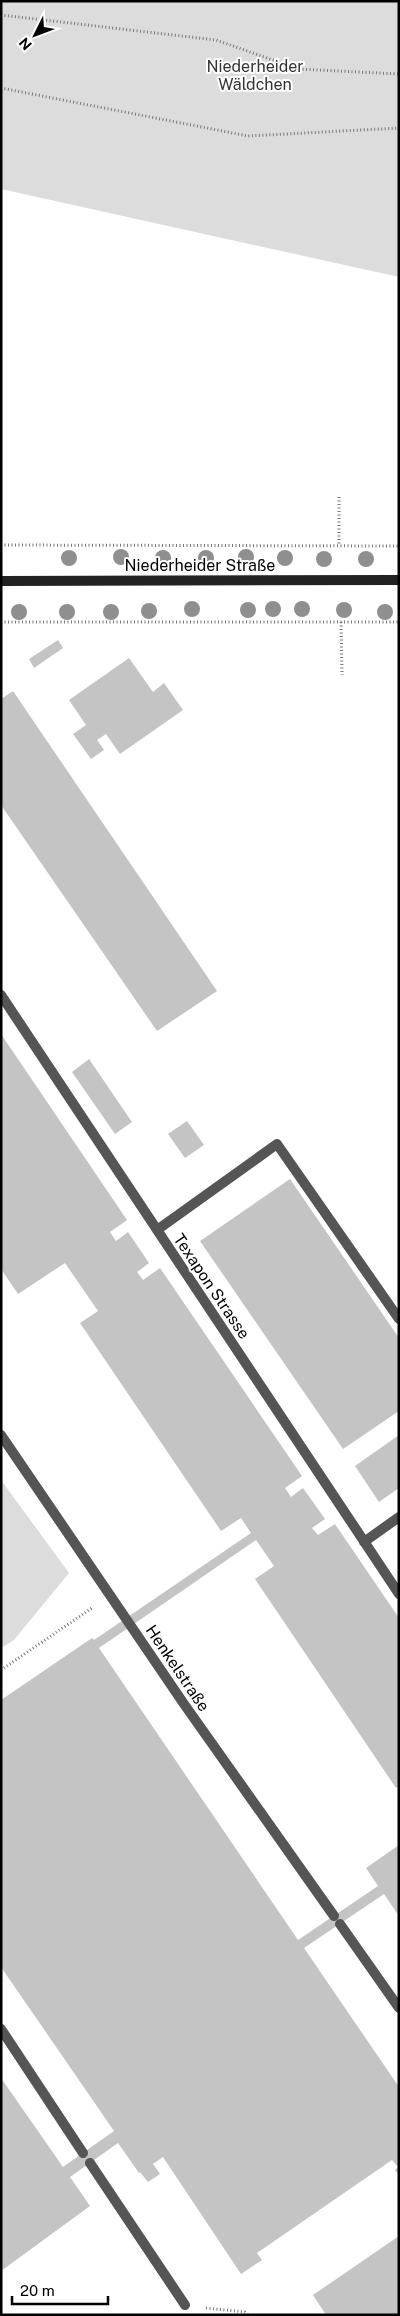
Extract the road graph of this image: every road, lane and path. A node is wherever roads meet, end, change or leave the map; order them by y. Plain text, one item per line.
1 (1, 15) edge
2 (399, 74) edge
3 (1, 88) edge
4 (399, 128) edge
5 (339, 497) dead end
6 (1, 545) edge
7 (339, 545) junction
8 (399, 546) edge
9 (399, 580) edge
10 (1, 581) edge
11 (1, 622) edge
12 (341, 622) junction
13 (399, 622) edge
14 (342, 675) dead end
15 (1, 995) edge
16 (157, 1230) junction
17 (399, 1319) edge
18 (1, 1435) edge
19 (399, 1517) edge
20 (364, 1542) junction
21 (399, 1594) edge
22 (111, 1595) junction
23 (1, 1670) edge
24 (399, 2008) edge
25 (1, 2028) edge
26 (83, 2153) dead end
27 (90, 2163) dead end
28 (185, 2305) joint
29 (248, 2315) edge

1 - 2 path
3 - 4 path
5 - 7 path
6 - 7 path
7 - 8 path
9 - 10 street, Niederheider Straße
11 - 12 path
12 - 13 path
12 - 14 path
15 - 16 lane, Texapon Strasse
16 - 17 lane
16 - 20 lane, Texapon Strasse
18 - 22 lane, Henkelstraße
19 - 20 lane
20 - 21 lane, Texapon Strasse
22 - 23 path
22 - 24 lane, Henkelstraße
25 - 26 lane
27 - 28 lane
28 - 29 path

